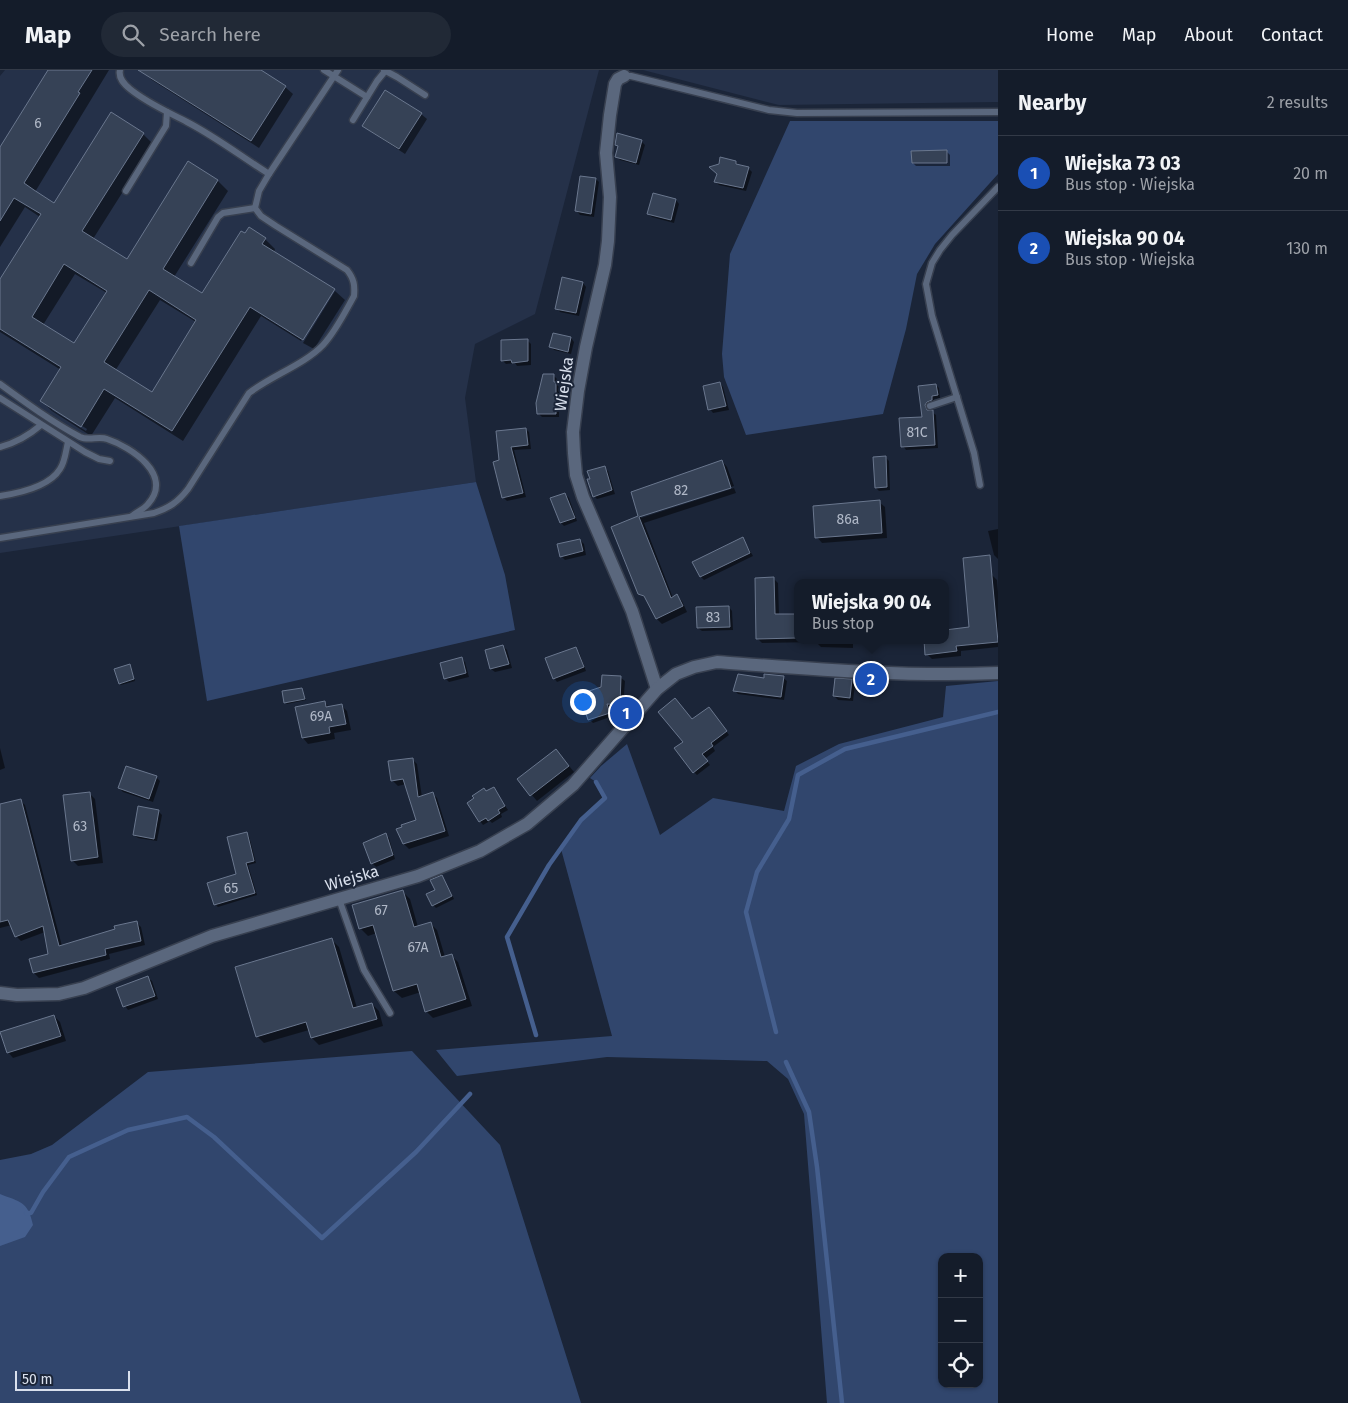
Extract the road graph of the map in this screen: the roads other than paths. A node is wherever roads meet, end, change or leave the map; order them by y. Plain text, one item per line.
1 (120, 70) edge
2 (324, 70) edge
3 (338, 70) edge
4 (385, 70) edge
5 (334, 76) junction
6 (624, 76) joint
7 (425, 95) dead end
8 (367, 97) junction
9 (167, 112) junction
10 (998, 112) edge
11 (353, 120) dead end
12 (269, 174) junction
13 (998, 187) edge
14 (126, 191) dead end
15 (255, 208) junction
16 (191, 263) dead end
17 (0, 384) edge
18 (958, 397) junction
19 (0, 398) edge
20 (930, 406) dead end
21 (41, 425) junction
22 (68, 442) junction
23 (0, 447) edge
24 (110, 461) dead end
25 (980, 485) dead end
26 (0, 496) edge
27 (132, 516) junction
28 (0, 538) edge
29 (998, 673) edge
30 (657, 689) junction
31 (339, 899) junction
32 (0, 993) edge
33 (390, 1013) dead end

1 - 9 lane
2 - 5 lane
3 - 5 lane
4 - 7 lane
4 - 8 lane
5 - 8 lane
5 - 12 lane
6 - 10 lane
6 - 30 street, Wiejska
8 - 11 lane
9 - 12 lane
9 - 14 lane
12 - 15 lane
13 - 18 lane
15 - 16 lane
15 - 27 lane
17 - 27 lane
18 - 20 lane
18 - 25 lane
19 - 21 lane
21 - 22 lane
21 - 23 lane
22 - 24 lane
22 - 26 lane
27 - 28 lane
29 - 30 street, Wiejska
30 - 31 street, Wiejska
31 - 32 street, Wiejska
31 - 33 lane

